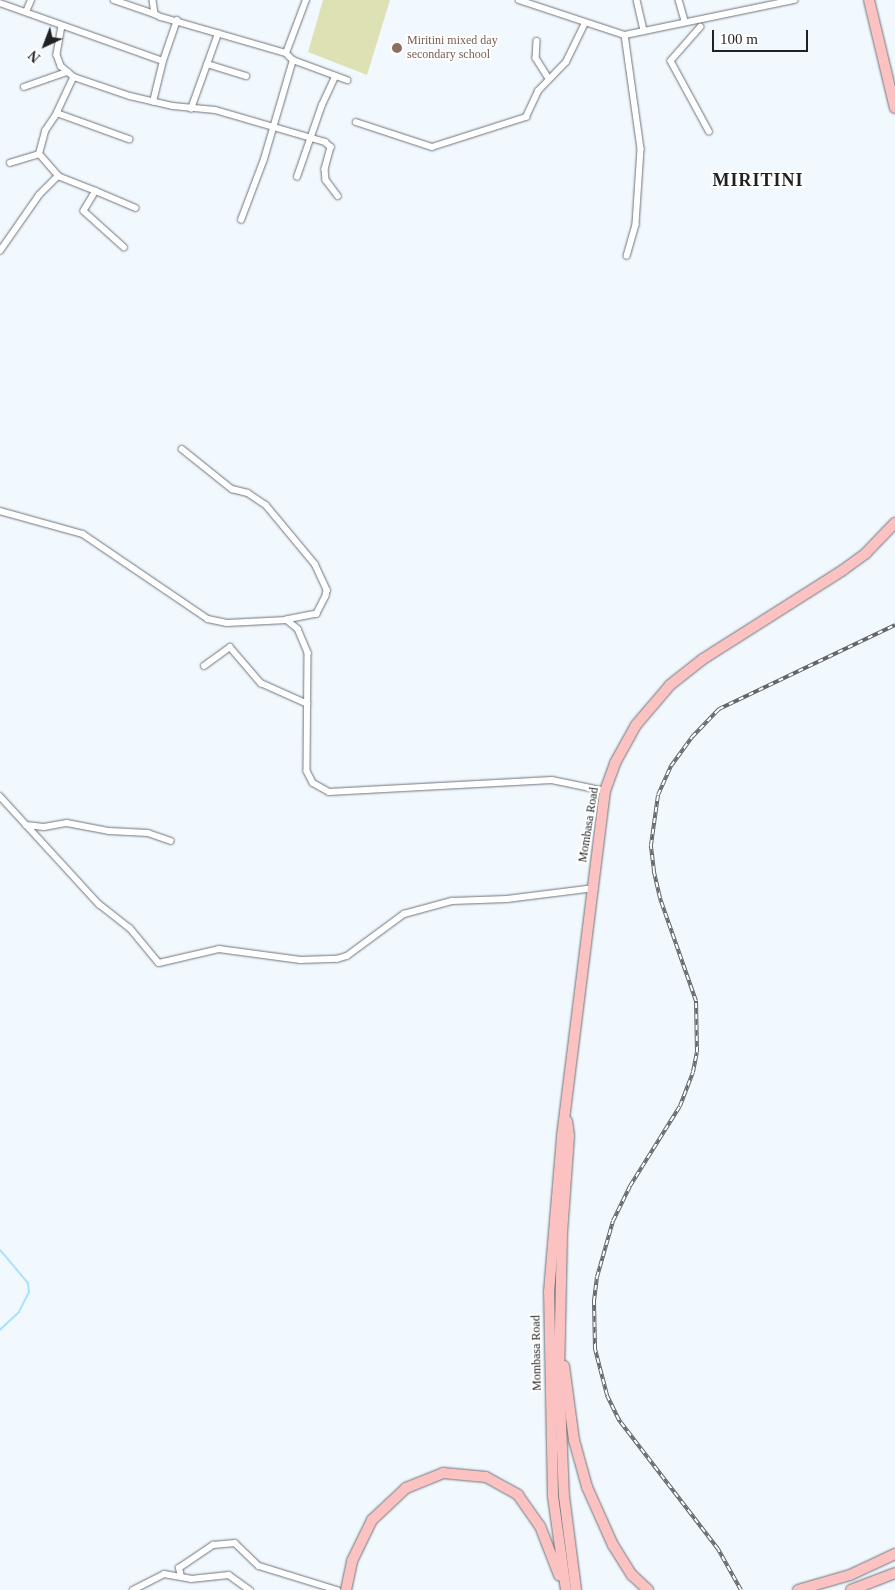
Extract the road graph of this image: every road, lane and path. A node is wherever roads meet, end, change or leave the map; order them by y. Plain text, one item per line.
1 (31, 0) edge
2 (114, 0) edge
3 (154, 0) edge
4 (306, 0) edge
5 (519, 0) edge
6 (637, 0) edge
7 (679, 0) edge
8 (794, 0) edge
9 (868, 0) edge
10 (0, 3) edge
11 (538, 3) edge
12 (26, 12) junction
13 (155, 14) junction
14 (178, 20) junction
15 (685, 21) junction
16 (585, 23) junction
17 (62, 26) junction
18 (701, 27) dead end
19 (644, 30) junction
20 (218, 34) junction
21 (625, 35) junction
22 (538, 41) dead end
23 (286, 53) junction
24 (294, 60) junction
25 (163, 61) junction
26 (207, 64) junction
27 (67, 72) junction
28 (246, 76) dead end
29 (74, 77) junction
30 (335, 77) junction
31 (548, 77) junction
32 (347, 80) dead end
33 (24, 87) dead end
34 (153, 102) junction
35 (895, 108) edge
36 (191, 109) junction
37 (57, 113) junction
38 (356, 122) dead end
39 (271, 126) junction
40 (709, 131) dead end
41 (312, 137) junction
42 (128, 139) dead end
43 (39, 154) junction
44 (10, 163) dead end
45 (58, 176) junction
46 (297, 177) dead end
47 (96, 192) junction
48 (338, 196) dead end
49 (136, 208) dead end
50 (241, 220) dead end
51 (124, 247) dead end
52 (0, 251) edge
53 (627, 256) dead end
54 (182, 449) dead end
55 (0, 511) edge
56 (895, 523) edge
57 (288, 620) junction
58 (204, 666) dead end
59 (308, 704) junction
60 (605, 792) junction
61 (0, 796) edge
62 (26, 825) junction
63 (171, 841) dead end
64 (594, 888) junction
65 (566, 1115) junction
66 (561, 1345) junction
67 (895, 1554) edge
68 (895, 1573) edge
69 (180, 1576) junction
70 (133, 1590) edge
71 (250, 1590) edge
72 (337, 1590) edge
73 (346, 1590) edge
74 (565, 1590) edge
75 (576, 1590) edge
76 (648, 1590) edge
77 (798, 1590) edge
78 (851, 1590) edge

1 - 12 street
2 - 13 street
3 - 13 street
4 - 23 street
5 - 11 street
6 - 19 street
7 - 15 street
8 - 15 street
9 - 35 highway
10 - 12 street
11 - 16 street
12 - 17 street
13 - 14 street
14 - 20 street
14 - 25 street
15 - 19 street
16 - 21 street
16 - 31 street
17 - 25 street
17 - 27 street
18 - 40 street
19 - 21 street
20 - 23 street
20 - 26 street
21 - 53 street
22 - 31 street
23 - 24 street
24 - 30 street
24 - 39 street
25 - 34 street
26 - 28 street
26 - 36 street
27 - 29 street
27 - 33 street
29 - 34 street
29 - 37 street
30 - 32 street
30 - 41 street
31 - 38 street
34 - 36 street
36 - 39 street
37 - 42 street
37 - 43 street
39 - 41 street
39 - 50 street
41 - 46 street
41 - 48 street
43 - 44 street
43 - 45 street
45 - 47 street
45 - 52 street
47 - 49 street
47 - 51 street
54 - 57 street
55 - 57 street
56 - 60 highway, Mombasa Road
57 - 59 street
58 - 59 street
59 - 60 street
60 - 64 highway, Mombasa Road
61 - 62 street
62 - 63 street
62 - 64 street
64 - 65 highway, Mombasa Road
65 - 66 highway, Mombasa Road
65 - 74 highway, Mombasa Road
66 - 75 highway, Mombasa Road
66 - 76 highway
67 - 77 highway
68 - 78 highway
69 - 70 street
69 - 71 street
69 - 72 street
73 - 74 highway

